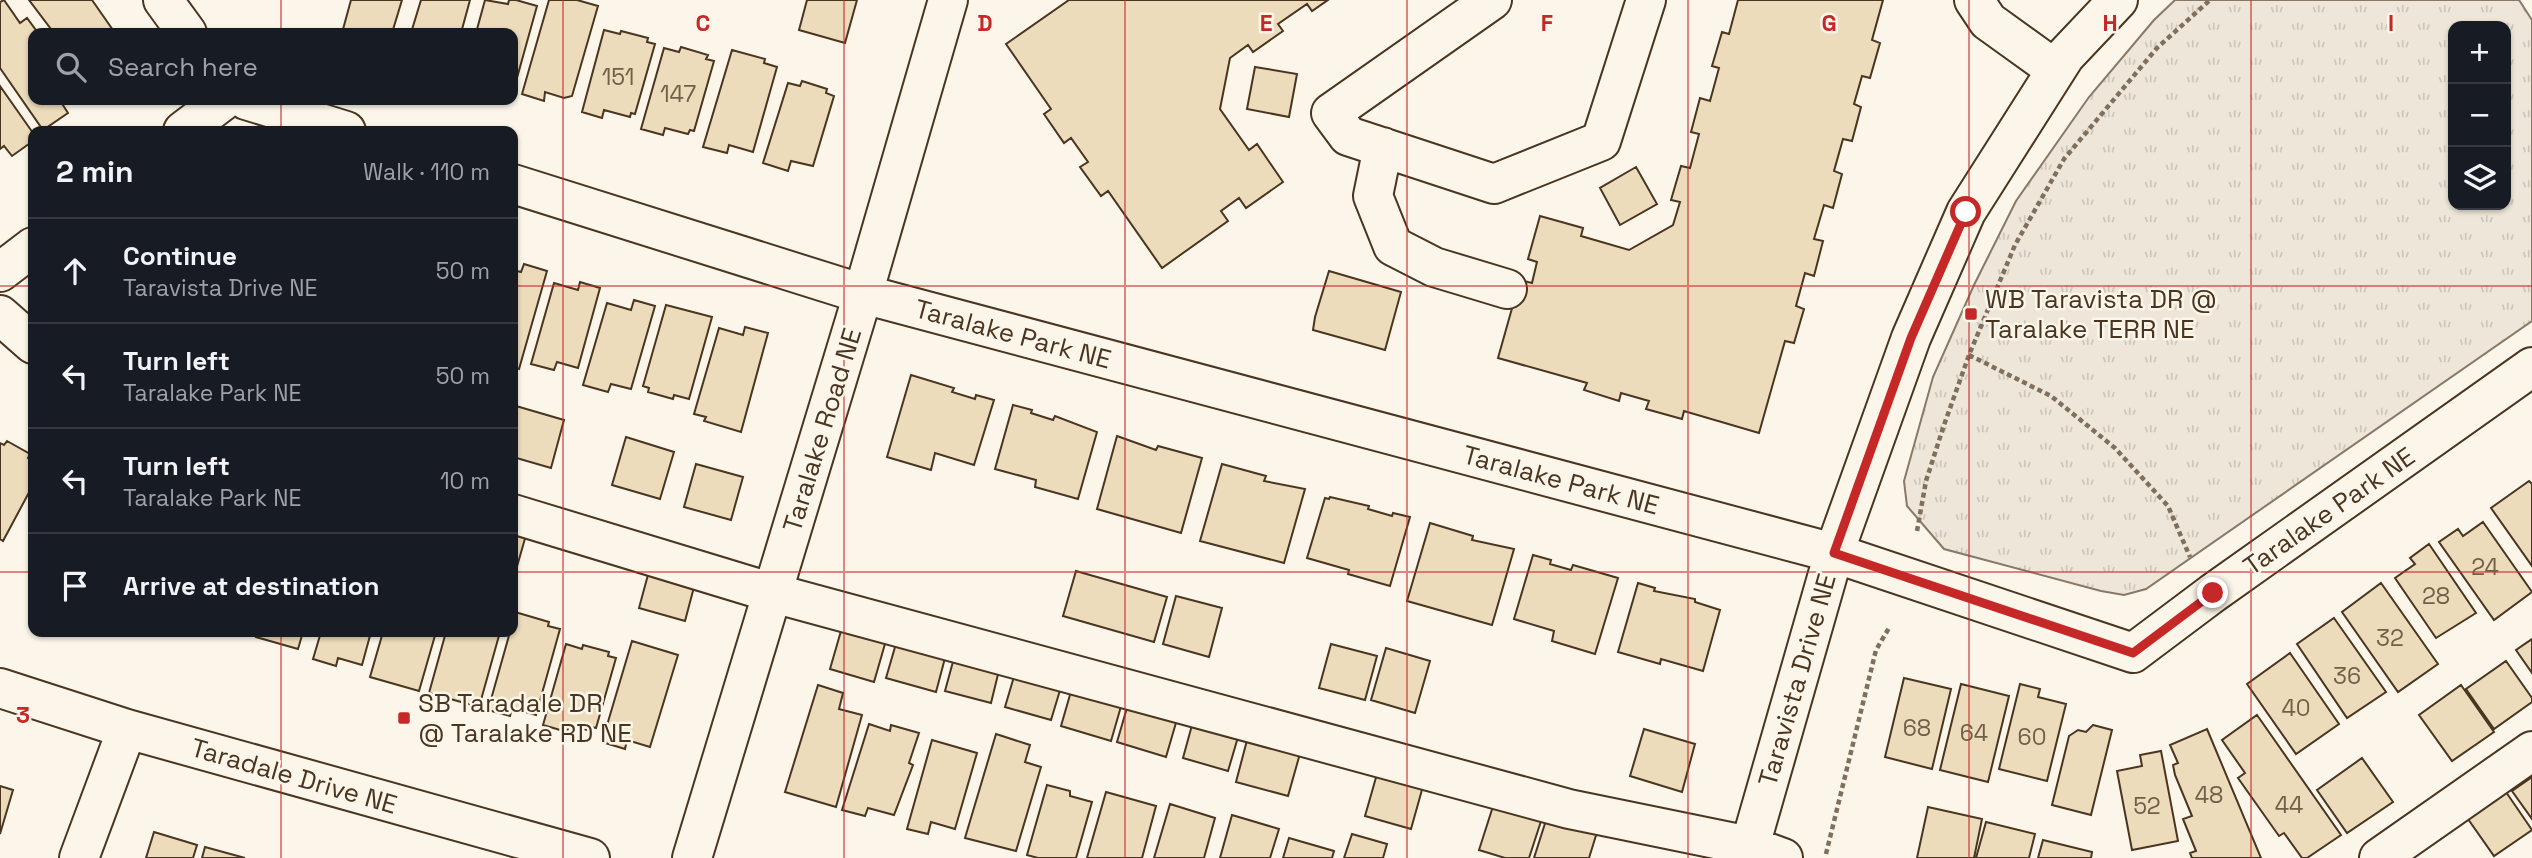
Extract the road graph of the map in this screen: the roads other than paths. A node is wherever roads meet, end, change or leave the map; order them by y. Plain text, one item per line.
1 (163, 0) edge
2 (948, 0) edge
3 (1492, 0) edge
4 (1646, 0) edge
5 (1975, 0) edge
6 (2118, 0) edge
7 (183, 28) edge
8 (2056, 70) junction
9 (217, 105) edge
10 (262, 105) edge
11 (190, 126) edge
12 (330, 126) edge
13 (1383, 147) junction
14 (518, 186) edge
15 (28, 251) edge
16 (0, 272) edge
17 (1507, 289) dead end
18 (863, 295) junction
19 (0, 315) edge
20 (28, 340) edge
21 (2532, 367) edge
22 (518, 516) edge
23 (1834, 553) junction
24 (773, 593) junction
25 (0, 688) edge
26 (127, 729) junction
27 (2532, 751) edge
28 (1756, 855) edge
29 (79, 858) edge
30 (590, 858) edge
31 (692, 858) edge
32 (2379, 858) edge

1 - 7 street
2 - 18 street, Taralake Road NE
3 - 13 street
4 - 13 street
5 - 8 street
6 - 8 street, Taravista Drive NE
8 - 23 street, Taravista Drive NE
9 - 11 street
10 - 12 street
13 - 17 street
14 - 18 street, Taralake Park NE
15 - 16 street
18 - 23 street, Taralake Park NE
18 - 24 street, Taralake Road NE
19 - 20 street
21 - 23 street, Taralake Park NE
22 - 24 street
23 - 28 street, Taravista Drive NE
24 - 28 street
24 - 31 street, Taralake Road NE
25 - 26 street, Taradale Drive NE
26 - 29 street
26 - 30 street, Taradale Drive NE
27 - 32 street

